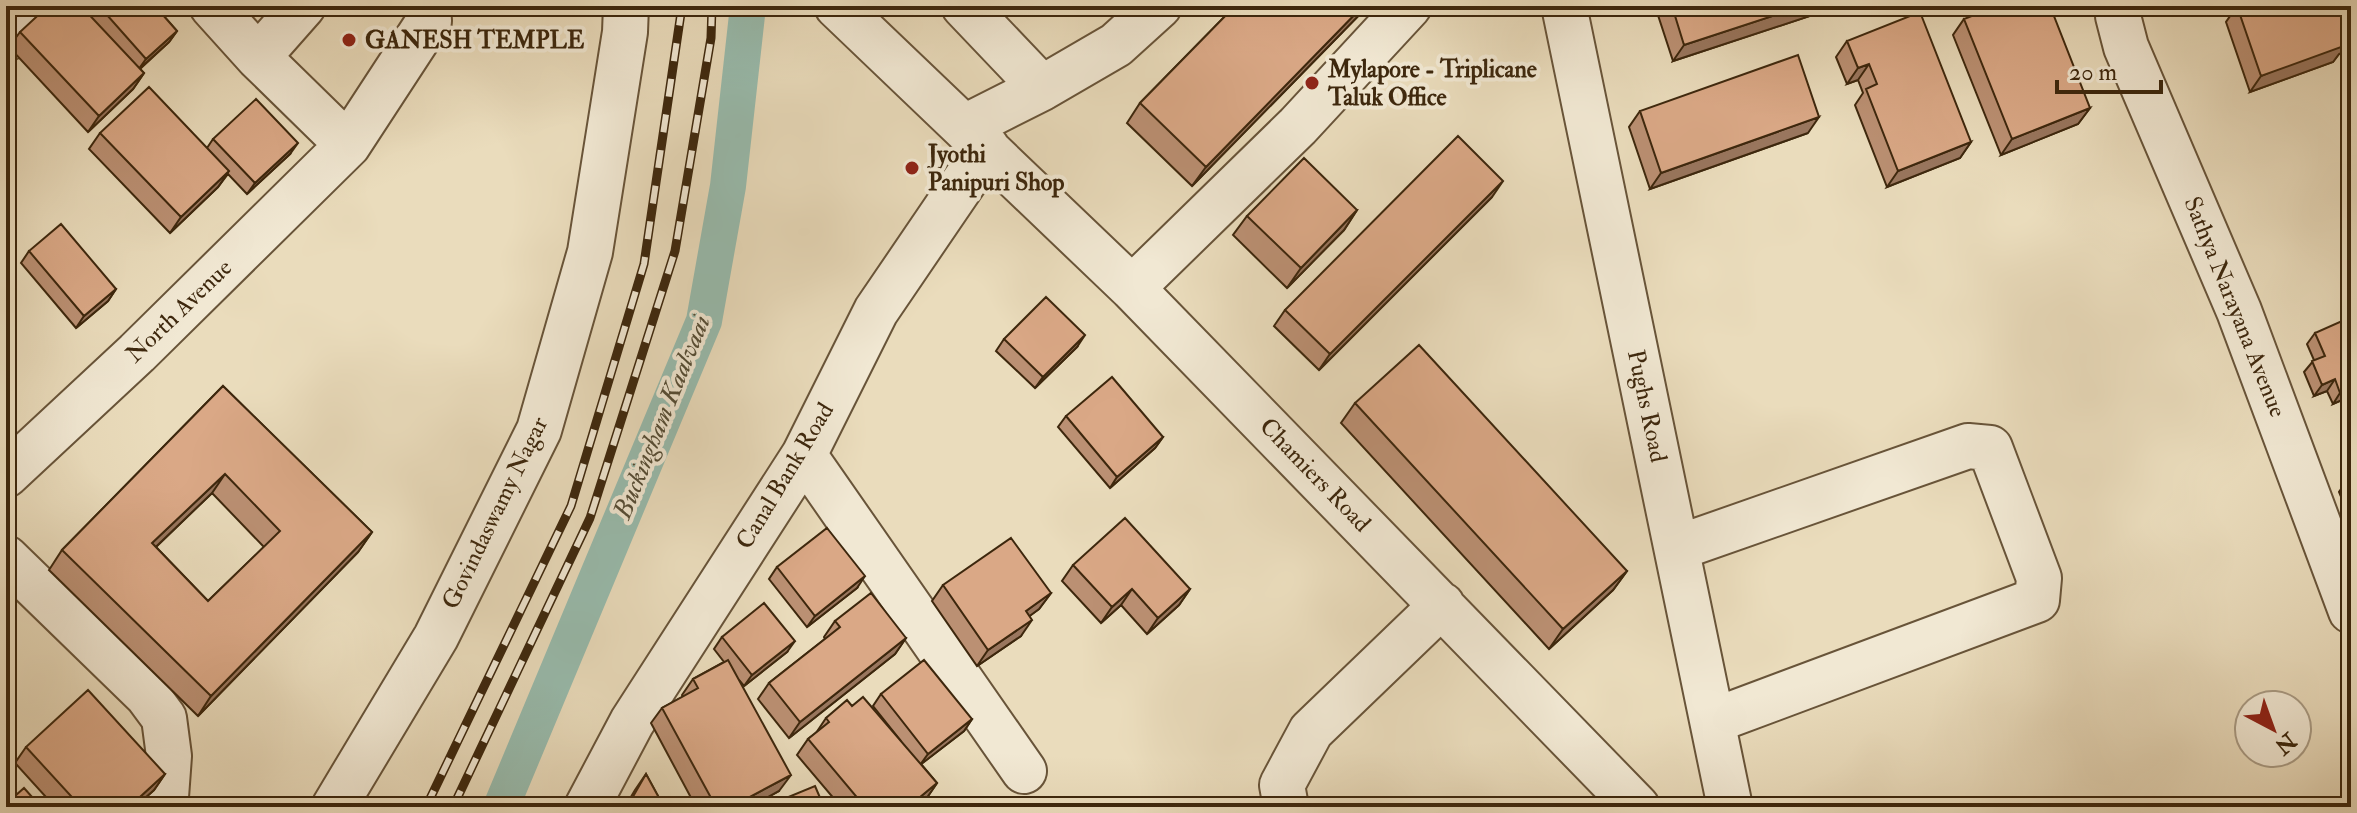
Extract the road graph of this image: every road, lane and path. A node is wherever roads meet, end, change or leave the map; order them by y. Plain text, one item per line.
1 (41, 6) edge
2 (212, 6) edge
3 (303, 6) edge
4 (428, 6) edge
5 (626, 6) edge
6 (964, 6) edge
7 (1159, 6) edge
8 (1409, 6) edge
9 (1564, 6) edge
10 (2120, 6) edge
11 (858, 16) edge
12 (6, 39) edge
13 (258, 57) junction
14 (1042, 88) junction
15 (976, 137) junction
16 (348, 145) junction
17 (1132, 288) junction
18 (804, 455) junction
19 (6, 475) edge
20 (1677, 548) junction
21 (6, 558) edge
22 (1442, 605) junction
23 (2351, 611) edge
24 (1713, 721) junction
25 (1024, 771) dead end
26 (160, 807) edge
27 (334, 807) edge
28 (587, 807) edge
29 (1286, 807) edge
30 (1637, 807) edge
31 (1730, 807) edge

1 - 12 street
2 - 13 street
3 - 13 street
4 - 16 street, North Avenue
5 - 27 street, Govindaswamy Nagar
6 - 14 street
7 - 14 street
8 - 17 street
9 - 20 street, Pughs Road
10 - 23 street, Sathya Narayana Avenue
11 - 15 street, Chamiers Road
13 - 16 street
14 - 15 street
15 - 17 street, Chamiers Road
15 - 18 street, Canal Bank Road
16 - 19 street, North Avenue
17 - 22 street, Chamiers Road
18 - 25 street
18 - 28 street, Canal Bank Road
20 - 24 street, Pughs Road
20 - 24 street
21 - 26 street
22 - 29 street
22 - 30 street, Chamiers Road
24 - 31 street, Pughs Road

